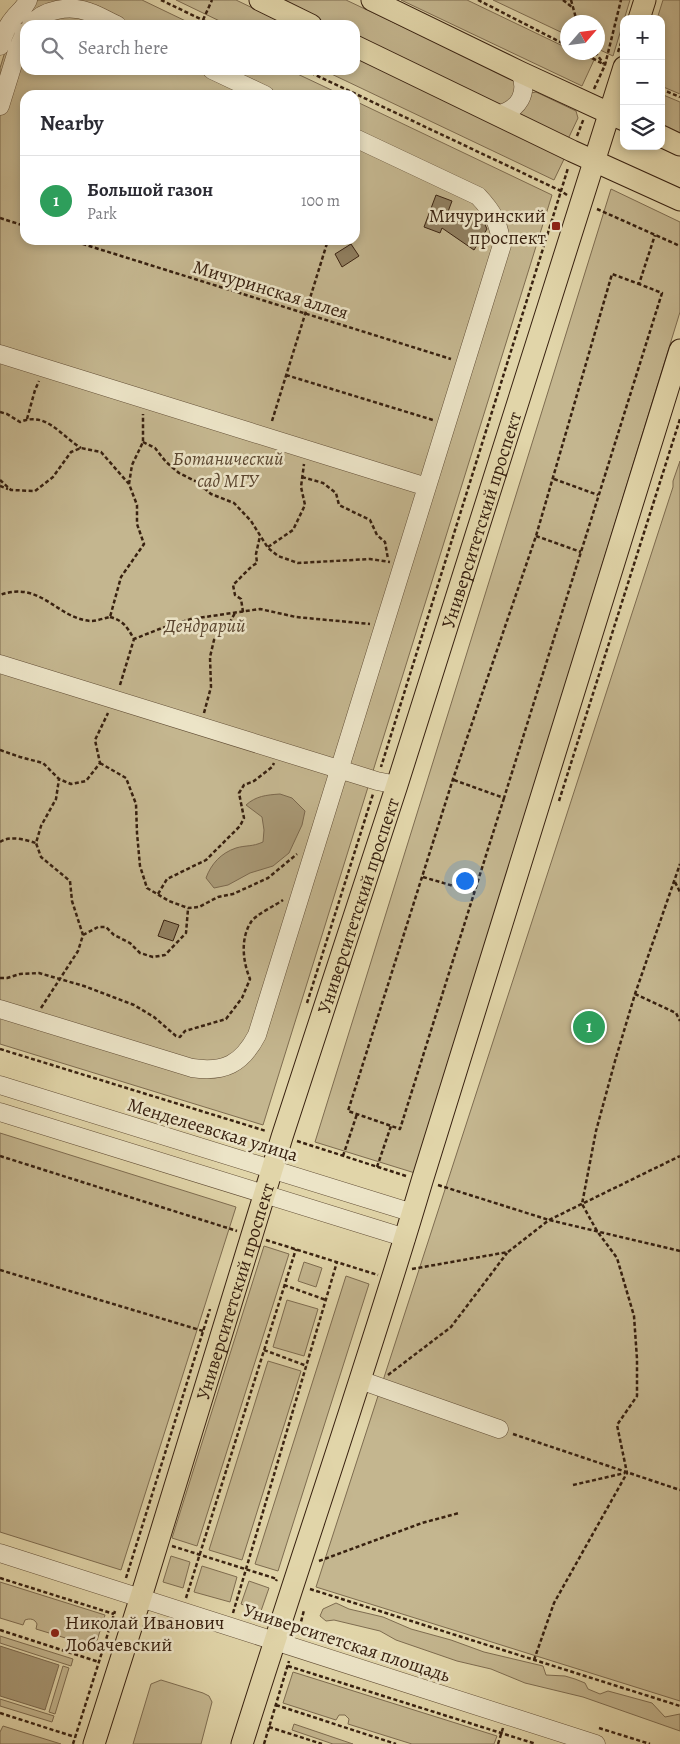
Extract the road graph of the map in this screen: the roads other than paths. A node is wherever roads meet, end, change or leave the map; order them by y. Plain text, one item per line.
1 (28, 0) edge
2 (260, 0) edge
3 (372, 0) edge
4 (644, 0) edge
5 (640, 15) edge
6 (38, 20) edge
7 (107, 20) edge
8 (302, 20) edge
9 (20, 43) edge
10 (0, 46) edge
11 (360, 48) edge
12 (614, 66) edge
13 (520, 72) junction
14 (223, 75) edge
15 (254, 90) edge
16 (0, 106) edge
17 (497, 115) junction
18 (616, 117) edge
19 (665, 138) edge
20 (360, 140) edge
21 (680, 144) edge
22 (595, 161) junction
23 (680, 200) edge
24 (680, 350) edge
25 (0, 354) edge
26 (427, 488) junction
27 (0, 664) edge
28 (340, 769) junction
29 (387, 783) junction
30 (0, 1008) edge
31 (0, 1086) edge
32 (45, 1099) junction
33 (0, 1112) edge
34 (37, 1124) junction
35 (272, 1170) junction
36 (265, 1194) junction
37 (413, 1212) junction
38 (406, 1238) junction
39 (367, 1383) junction
40 (500, 1430) road end
41 (0, 1553) edge
42 (140, 1598) junction
43 (289, 1640) junction
44 (84, 1741) edge
45 (242, 1744) edge
46 (596, 1744) edge

1 - 10 street
2 - 8 main road
3 - 13 main road
4 - 5 main road
6 - 7 street
9 - 16 street
11 - 17 main road
12 - 18 main road, Университетский проспект
13 - 17 street
13 - 18 main road
14 - 15 street
17 - 22 main road
18 - 22 main road, Университетский проспект
19 - 21 main road
20 - 26 street
22 - 23 main road
22 - 29 main road, Университетский проспект
24 - 37 main road
25 - 26 street
26 - 28 street
27 - 28 street
28 - 29 street
28 - 30 street
29 - 35 main road, Университетский проспект
31 - 32 street, Менделеевская улица
32 - 34 street
32 - 35 street, Менделеевская улица
33 - 34 street
34 - 36 street
35 - 36 main road, Университетский проспект
35 - 37 street, Менделеевская улица
36 - 38 street
36 - 42 main road, Университетский проспект
37 - 38 main road
38 - 39 main road
39 - 40 street
39 - 43 main road
41 - 42 street, Университетская площадь
42 - 43 street, Университетская площадь
42 - 44 main road, Университетский проспект
43 - 45 main road
43 - 46 street, Университетская площадь

